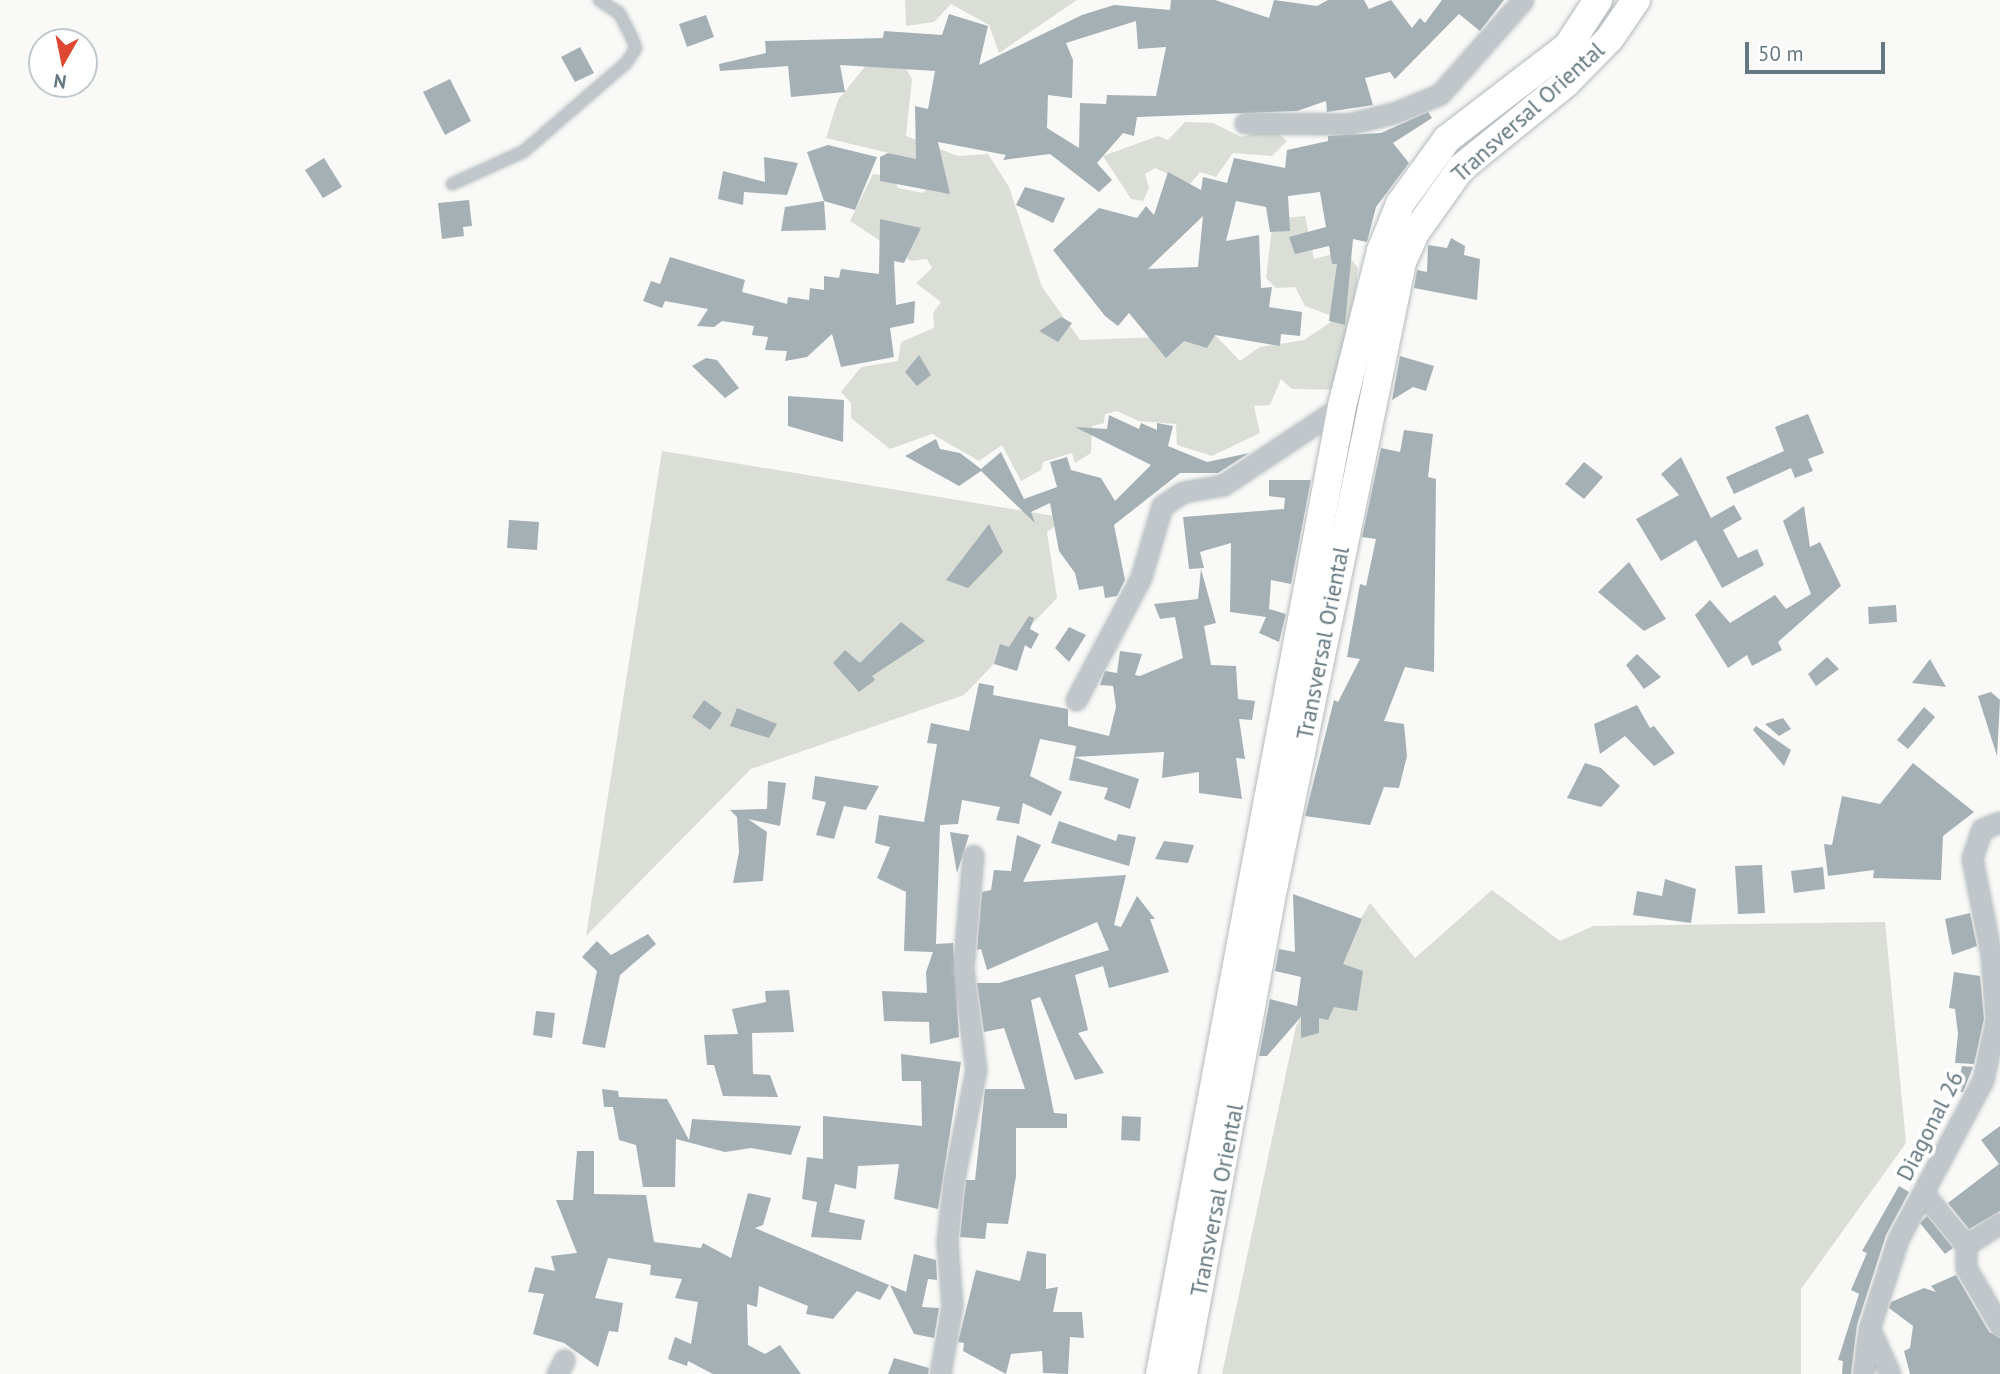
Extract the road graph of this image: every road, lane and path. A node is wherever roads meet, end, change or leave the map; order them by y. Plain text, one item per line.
1 (599, 0) edge
2 (1523, 0) edge
3 (1598, 0) edge
4 (1636, 0) edge
5 (1245, 123) dead end
6 (452, 184) dead end
7 (1342, 406) junction
8 (1076, 700) dead end
9 (2000, 822) edge
10 (973, 855) dead end
11 (1266, 868) junction
12 (1923, 1194) junction
13 (2000, 1223) edge
14 (1966, 1245) junction
15 (2000, 1326) edge
16 (1870, 1329) junction
17 (940, 1374) edge
18 (1160, 1374) edge
19 (1183, 1374) edge
20 (1863, 1374) edge
21 (1890, 1374) edge

1 - 6 lane
2 - 5 street
3 - 7 main road, Transversal Oriental
4 - 11 main road, Transversal Oriental
7 - 8 street
7 - 11 main road, Transversal Oriental
9 - 12 street, Diagonal 26
10 - 17 street
11 - 18 main road, Transversal Oriental
11 - 19 main road, Transversal Oriental
12 - 14 street
12 - 16 street, Diagonal 26
13 - 14 street
14 - 15 street
16 - 20 street, Diagonal 26
16 - 21 street

